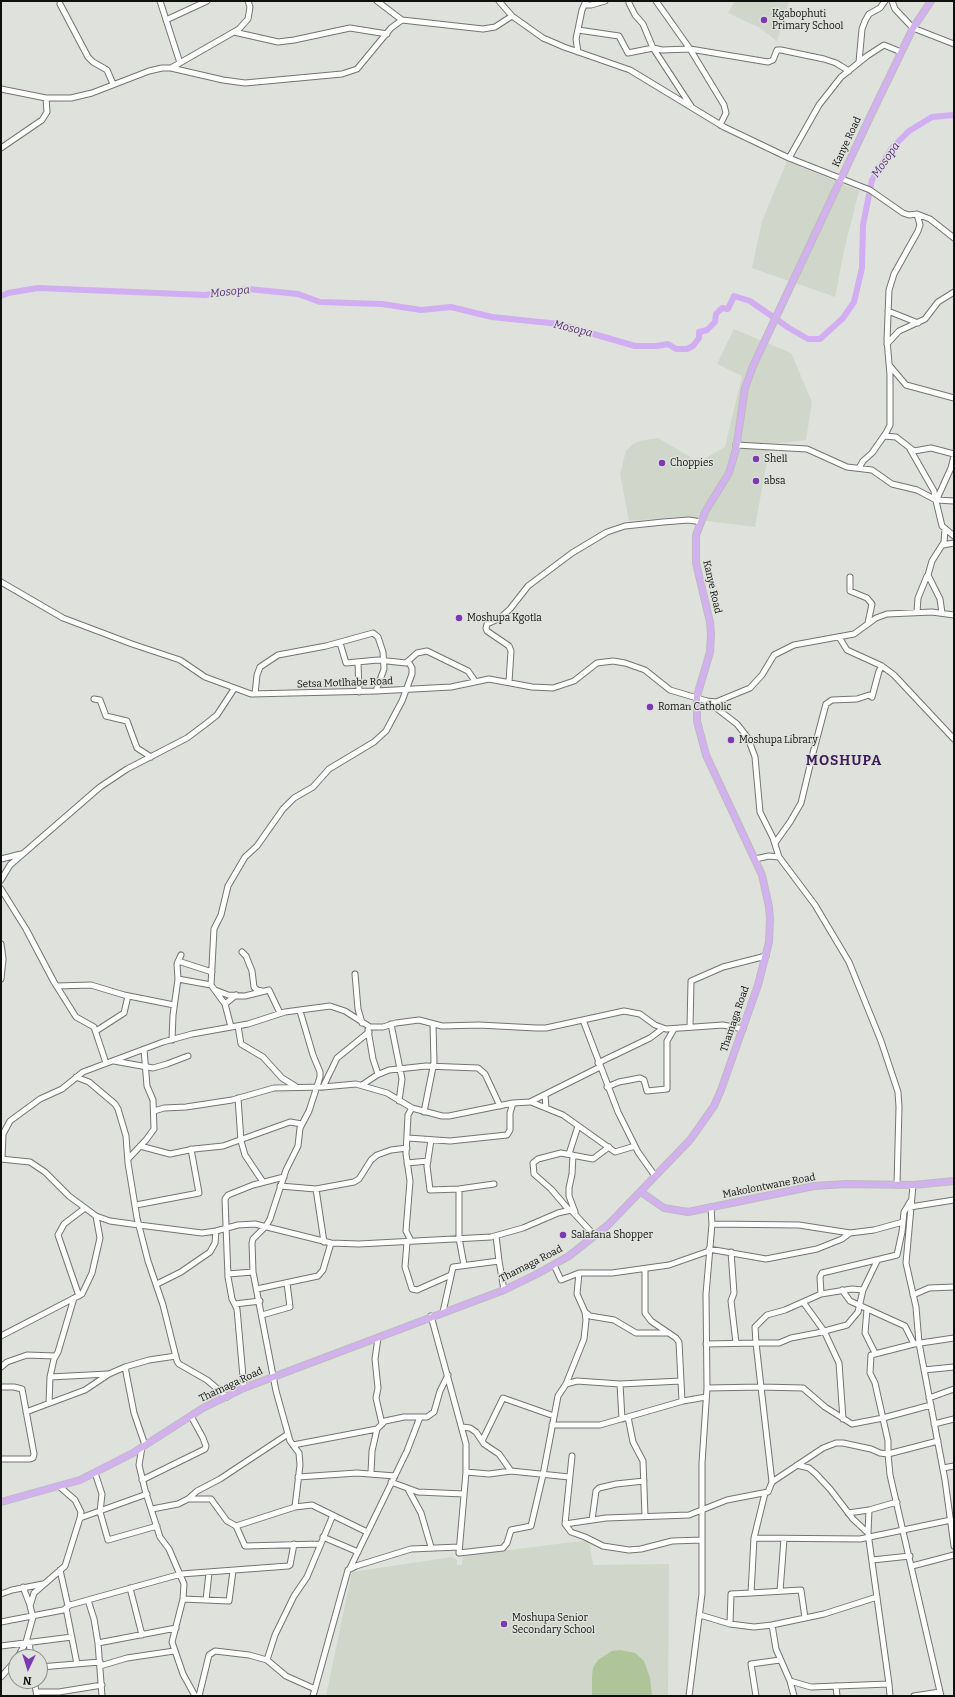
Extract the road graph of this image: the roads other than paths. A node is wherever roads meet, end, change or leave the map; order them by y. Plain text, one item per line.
1 (160, 1) edge
2 (207, 1) edge
3 (248, 1) edge
4 (252, 1) edge
5 (377, 1) edge
6 (499, 1) edge
7 (605, 1) edge
8 (656, 1) edge
9 (885, 1) edge
10 (892, 1) edge
11 (931, 1) edge
12 (630, 2) edge
13 (585, 3) edge
14 (60, 4) dead end
15 (250, 7) junction
16 (512, 16) junction
17 (166, 20) junction
18 (402, 20) junction
19 (913, 28) junction
20 (578, 30) junction
21 (234, 32) junction
22 (387, 34) junction
23 (954, 44) edge
24 (652, 48) junction
25 (690, 49) junction
26 (578, 52) junction
27 (901, 52) junction
28 (860, 62) junction
29 (180, 63) junction
30 (171, 68) junction
31 (849, 71) junction
32 (113, 84) junction
33 (1, 89) edge
34 (46, 98) junction
35 (692, 107) junction
36 (720, 125) junction
37 (1, 148) edge
38 (789, 158) junction
39 (842, 179) junction
40 (917, 214) junction
41 (954, 238) edge
42 (954, 292) edge
43 (888, 310) junction
44 (918, 323) junction
45 (888, 344) junction
46 (889, 365) junction
47 (954, 398) edge
48 (884, 436) junction
49 (736, 445) junction
50 (909, 447) junction
51 (954, 455) edge
52 (859, 468) junction
53 (936, 499) junction
54 (954, 501) edge
55 (701, 522) junction
56 (945, 530) junction
57 (954, 536) edge
58 (954, 543) edge
59 (943, 545) junction
60 (928, 575) junction
61 (850, 577) dead end
62 (1, 582) edge
63 (917, 612) junction
64 (942, 613) junction
65 (954, 615) edge
66 (868, 624) junction
67 (839, 637) junction
68 (340, 643) junction
69 (384, 660) junction
70 (408, 661) junction
71 (358, 662) junction
72 (882, 666) junction
73 (475, 681) junction
74 (509, 682) junction
75 (234, 689) junction
76 (407, 690) junction
77 (376, 691) junction
78 (359, 692) junction
79 (254, 694) junction
80 (697, 696) junction
81 (94, 699) dead end
82 (707, 701) junction
83 (954, 739) edge
84 (151, 757) junction
85 (775, 843) junction
86 (22, 854) junction
87 (779, 857) junction
88 (1, 859) edge
89 (755, 859) junction
90 (1, 880) edge
91 (1, 889) edge
92 (1, 944) edge
93 (242, 952) dead end
94 (181, 955) dead end
95 (766, 956) junction
96 (178, 961) junction
97 (212, 972) junction
98 (355, 974) dead end
99 (1, 979) edge
100 (178, 979) junction
101 (57, 986) junction
102 (213, 988) junction
103 (262, 991) junction
104 (128, 996) junction
105 (236, 996) junction
106 (225, 1004) junction
107 (174, 1005) junction
108 (300, 1010) junction
109 (280, 1013) junction
110 (583, 1020) junction
111 (391, 1024) junction
112 (433, 1025) junction
113 (238, 1026) junction
114 (231, 1027) junction
115 (690, 1027) junction
116 (366, 1028) junction
117 (662, 1028) junction
118 (674, 1029) junction
119 (743, 1029) junction
120 (96, 1031) junction
121 (172, 1040) junction
122 (144, 1049) junction
123 (188, 1056) dead end
124 (112, 1061) junction
125 (106, 1063) junction
126 (599, 1065) junction
127 (433, 1066) junction
128 (147, 1068) junction
129 (400, 1069) junction
130 (378, 1074) junction
131 (76, 1077) junction
132 (362, 1085) junction
133 (295, 1086) junction
134 (315, 1087) junction
135 (323, 1087) junction
136 (607, 1087) junction
137 (545, 1095) junction
138 (238, 1098) junction
139 (399, 1101) junction
140 (530, 1102) junction
141 (513, 1103) junction
142 (500, 1106) junction
143 (412, 1108) junction
144 (546, 1108) junction
145 (154, 1110) junction
146 (424, 1112) junction
147 (302, 1124) junction
148 (578, 1126) junction
149 (2, 1133) edge
150 (408, 1138) junction
151 (431, 1140) junction
152 (241, 1141) junction
153 (140, 1146) junction
154 (635, 1146) junction
155 (609, 1147) junction
156 (407, 1148) junction
157 (190, 1149) junction
158 (571, 1154) junction
159 (1, 1159) edge
160 (128, 1159) junction
161 (428, 1161) junction
162 (407, 1163) junction
163 (655, 1176) junction
164 (284, 1177) junction
165 (263, 1182) junction
166 (954, 1182) edge
167 (494, 1184) dead end
168 (897, 1185) junction
169 (913, 1185) junction
170 (280, 1186) junction
171 (316, 1189) junction
172 (459, 1189) junction
173 (641, 1192) junction
174 (954, 1200) edge
175 (910, 1204) junction
176 (136, 1205) junction
177 (711, 1207) junction
178 (85, 1208) junction
179 (569, 1210) junction
180 (575, 1212) junction
181 (96, 1216) junction
182 (903, 1222) junction
183 (712, 1224) junction
184 (139, 1225) junction
185 (266, 1226) junction
186 (227, 1228) junction
187 (216, 1231) junction
188 (850, 1233) junction
189 (496, 1236) junction
190 (595, 1236) junction
191 (459, 1238) junction
192 (324, 1242) junction
193 (409, 1242) junction
194 (331, 1243) junction
195 (709, 1250) junction
196 (731, 1252) junction
197 (878, 1261) junction
198 (499, 1262) junction
199 (464, 1265) junction
200 (554, 1265) junction
201 (645, 1270) junction
202 (253, 1272) junction
203 (579, 1273) junction
204 (228, 1274) junction
205 (450, 1275) junction
206 (287, 1283) junction
207 (157, 1284) junction
208 (954, 1287) edge
209 (257, 1289) junction
210 (504, 1290) junction
211 (842, 1290) junction
212 (863, 1290) junction
213 (821, 1294) junction
214 (913, 1294) junction
215 (77, 1297) junction
216 (260, 1300) junction
217 (803, 1302) junction
218 (235, 1304) junction
219 (860, 1306) junction
220 (867, 1309) junction
221 (443, 1312) junction
222 (585, 1312) junction
223 (262, 1315) junction
224 (431, 1316) junction
225 (824, 1331) junction
226 (669, 1333) junction
227 (1, 1336) edge
228 (378, 1338) junction
229 (954, 1338) edge
230 (736, 1343) junction
231 (756, 1343) junction
232 (916, 1343) junction
233 (706, 1344) junction
234 (875, 1353) junction
235 (55, 1356) junction
236 (176, 1356) junction
237 (954, 1366) edge
238 (1, 1367) edge
239 (125, 1367) junction
240 (924, 1370) junction
241 (109, 1374) junction
242 (448, 1374) junction
243 (274, 1376) junction
244 (50, 1377) junction
245 (681, 1381) junction
246 (566, 1384) junction
247 (620, 1384) junction
248 (1, 1387) edge
249 (761, 1387) junction
250 (244, 1388) junction
251 (706, 1388) junction
252 (954, 1389) edge
253 (227, 1397) junction
254 (706, 1397) junction
255 (929, 1398) junction
256 (682, 1401) junction
257 (49, 1403) junction
258 (931, 1405) junction
259 (26, 1412) junction
260 (190, 1416) junction
261 (554, 1416) junction
262 (420, 1417) junction
263 (628, 1417) junction
264 (883, 1418) junction
265 (622, 1419) junction
266 (843, 1419) junction
267 (954, 1419) edge
268 (382, 1424) junction
269 (934, 1424) junction
270 (552, 1425) junction
271 (462, 1427) junction
272 (377, 1429) junction
273 (288, 1434) junction
274 (482, 1441) junction
275 (938, 1441) junction
276 (293, 1445) junction
277 (143, 1446) junction
278 (888, 1454) junction
279 (572, 1456) dead end
280 (1, 1459) edge
281 (797, 1465) junction
282 (954, 1466) edge
283 (943, 1468) junction
284 (511, 1471) junction
285 (466, 1472) junction
286 (95, 1473) junction
287 (371, 1473) junction
288 (543, 1475) junction
289 (298, 1476) junction
290 (395, 1476) junction
291 (569, 1477) junction
292 (142, 1480) junction
293 (644, 1481) junction
294 (391, 1482) junction
295 (772, 1482) junction
296 (60, 1487) junction
297 (408, 1490) junction
298 (765, 1493) junction
299 (147, 1494) junction
300 (464, 1494) junction
301 (188, 1499) junction
302 (1, 1502) edge
303 (897, 1502) junction
304 (295, 1507) junction
305 (152, 1509) junction
306 (702, 1509) junction
307 (869, 1510) junction
308 (100, 1512) junction
309 (848, 1513) junction
310 (334, 1515) junction
311 (645, 1516) junction
312 (80, 1518) junction
313 (592, 1520) junction
314 (951, 1520) junction
315 (564, 1524) junction
316 (157, 1526) junction
317 (236, 1526) junction
318 (904, 1530) junction
319 (368, 1532) junction
320 (869, 1535) junction
321 (323, 1537) junction
322 (754, 1538) junction
323 (784, 1539) junction
324 (702, 1540) junction
325 (294, 1544) junction
326 (320, 1544) junction
327 (954, 1546) edge
328 (431, 1547) junction
329 (459, 1547) junction
330 (358, 1552) junction
331 (954, 1555) edge
332 (910, 1556) junction
333 (872, 1560) junction
334 (912, 1566) junction
335 (350, 1568) junction
336 (60, 1570) junction
337 (233, 1571) junction
338 (209, 1573) junction
339 (181, 1574) junction
340 (44, 1584) junction
341 (23, 1587) junction
342 (130, 1588) junction
343 (780, 1591) junction
344 (751, 1593) junction
345 (1, 1594) edge
346 (877, 1597) junction
347 (183, 1599) junction
348 (88, 1600) junction
349 (206, 1600) junction
350 (30, 1606) junction
351 (67, 1607) junction
352 (700, 1615) junction
353 (33, 1617) junction
354 (805, 1618) junction
355 (1, 1622) edge
356 (730, 1624) junction
357 (772, 1625) junction
358 (176, 1628) junction
359 (142, 1635) junction
360 (72, 1637) junction
361 (28, 1642) junction
362 (98, 1643) junction
363 (1, 1646) edge
364 (23, 1649) edge
365 (29, 1649) edge
366 (174, 1651) junction
367 (267, 1660) junction
368 (780, 1660) junction
369 (77, 1664) junction
370 (100, 1664) junction
371 (48, 1666) edge
372 (790, 1681) junction
373 (102, 1684) junction
374 (889, 1684) junction
375 (836, 1686) junction
376 (315, 1689) junction
377 (37, 1694) edge
378 (60, 1694) edge
379 (941, 1694) edge
380 (102, 1696) edge
381 (195, 1696) edge
382 (199, 1696) edge
383 (314, 1696) edge
384 (689, 1696) edge
385 (756, 1696) edge
386 (794, 1696) edge
387 (836, 1696) edge
388 (890, 1696) edge
389 (914, 1696) edge

1 - 17 street
2 - 17 street
3 - 15 street
4 - 15 street
5 - 18 street
6 - 16 street
7 - 13 street
8 - 25 street
9 - 28 street
10 - 19 street
11 - 19 main road, Kanye Road
12 - 24 street
13 - 20 street
14 - 32 street
15 - 21 street
16 - 18 street
16 - 26 street
17 - 29 street
18 - 22 street
19 - 23 street
19 - 27 main road, Kanye Road
20 - 24 street
20 - 26 street
21 - 22 street
21 - 29 street
22 - 30 street
24 - 25 street
24 - 35 street
25 - 31 street
25 - 36 street
26 - 35 street
27 - 28 street
27 - 39 main road, Kanye Road
28 - 31 street
29 - 30 street
30 - 32 street
31 - 38 street
32 - 34 street
33 - 34 street
34 - 37 street
35 - 36 street
36 - 38 street
38 - 39 street
39 - 40 street
39 - 49 main road, Kanye Road
40 - 41 street
40 - 43 street
42 - 44 street
43 - 44 street
43 - 45 street
44 - 45 street
45 - 46 street
46 - 47 street
46 - 48 street
48 - 50 street
48 - 52 street
49 - 52 street
49 - 55 main road, Kanye Road
50 - 51 street
50 - 53 street
51 - 53 street
52 - 53 street
53 - 54 street
53 - 56 street
55 - 74 street
55 - 80 main road, Kanye Road
56 - 57 street
56 - 59 street
58 - 59 street
59 - 60 street
60 - 63 street
60 - 64 street
61 - 66 street
62 - 75 street, Setsa Motlhabe Road
63 - 64 street
63 - 66 street
64 - 65 street
66 - 67 street
67 - 72 street
67 - 82 street
68 - 69 street
68 - 71 street
68 - 79 street
69 - 70 street
69 - 71 street
69 - 77 street
70 - 73 street
70 - 76 street
71 - 78 street
72 - 83 street
72 - 85 street
73 - 74 street, Setsa Motlhabe Road
73 - 76 street, Setsa Motlhabe Road
74 - 80 street, Setsa Motlhabe Road
75 - 79 street, Setsa Motlhabe Road
75 - 84 street
76 - 77 street, Setsa Motlhabe Road
76 - 97 street
77 - 78 street, Setsa Motlhabe Road
78 - 79 street, Setsa Motlhabe Road
80 - 82 street, Setsa Motlhabe Road
80 - 89 main road, Thamaga Road
81 - 84 street
82 - 85 street, Setsa Motlhabe Road
84 - 86 street
85 - 87 street, Setsa Motlhabe Road
86 - 88 street
86 - 90 street
87 - 89 street
87 - 168 street
89 - 95 main road, Thamaga Road
91 - 101 street
92 - 99 street
93 - 103 street
94 - 96 street
95 - 115 street
95 - 119 main road, Thamaga Road
96 - 97 street
96 - 100 street
97 - 102 street
98 - 116 street
100 - 102 street
100 - 107 street
101 - 104 street
101 - 120 street
102 - 105 street
102 - 106 street
103 - 105 street
103 - 109 street
104 - 107 street
104 - 120 street
105 - 106 street
106 - 114 street
107 - 121 street
108 - 109 street
108 - 116 street
108 - 134 street
109 - 113 street
110 - 112 street
110 - 117 street
110 - 126 street
111 - 112 street
111 - 116 street
111 - 129 street
112 - 127 street
113 - 114 street
113 - 133 street
114 - 121 street
115 - 118 street
115 - 119 street
116 - 130 street
116 - 135 street
117 - 118 street
117 - 126 street
118 - 136 street
119 - 163 main road, Thamaga Road
120 - 125 street
121 - 122 street
122 - 124 street
122 - 128 street
123 - 128 street
124 - 125 street
124 - 128 street
125 - 131 street
126 - 136 street
126 - 137 street
127 - 129 street
127 - 142 street
127 - 146 street
128 - 145 street
129 - 130 street
129 - 139 street
130 - 132 street
131 - 149 street
131 - 160 street
132 - 135 street
132 - 139 street
133 - 134 street
133 - 138 street
134 - 135 street
134 - 147 street
136 - 154 street
137 - 140 street
137 - 144 street
138 - 145 street
138 - 152 street
139 - 143 street
140 - 141 street
140 - 144 street
141 - 142 street
141 - 151 street
142 - 146 street
143 - 146 street
143 - 150 street
144 - 148 street
145 - 153 street
147 - 152 street
147 - 164 street
148 - 155 street
148 - 158 street
149 - 159 street
150 - 151 street
150 - 156 street
151 - 161 street
152 - 157 street
152 - 165 street
153 - 157 street
153 - 160 street
154 - 155 street
154 - 163 street
155 - 158 street
156 - 162 street
156 - 171 street
157 - 176 street
158 - 179 street
158 - 180 street
159 - 178 street
160 - 176 street
161 - 162 street
161 - 172 street
162 - 193 street
163 - 173 main road, Thamaga Road
164 - 165 street
164 - 170 street
165 - 186 street
166 - 169 main road, Makolontwane Road
167 - 172 street
168 - 169 main road, Makolontwane Road
168 - 177 main road, Makolontwane Road
169 - 175 street
170 - 171 street
170 - 185 street
171 - 192 street
172 - 191 street
173 - 177 main road, Makolontwane Road
173 - 190 main road, Thamaga Road
174 - 175 street
175 - 182 street
175 - 214 street
176 - 184 street
177 - 183 street
178 - 181 street
178 - 215 street
179 - 180 street
179 - 189 street
180 - 190 street
181 - 184 street
181 - 215 street
182 - 188 street
182 - 197 street
183 - 188 street
183 - 195 street
184 - 187 street
184 - 207 street
185 - 186 street
185 - 192 street
185 - 202 street
186 - 187 street
186 - 204 street
187 - 207 street
188 - 196 street
189 - 191 street
189 - 198 street
190 - 200 main road, Thamaga Road
191 - 193 street
191 - 199 street
192 - 194 street
193 - 194 street
193 - 205 street
194 - 206 street
195 - 196 street
195 - 201 street
195 - 233 street
196 - 230 street
197 - 212 street
197 - 213 street
198 - 199 street
198 - 210 street
199 - 205 street
200 - 203 street
200 - 210 main road, Thamaga Road
201 - 203 street
201 - 226 street
202 - 204 street
202 - 209 street
203 - 222 street
204 - 218 street
205 - 221 street
206 - 209 street
206 - 223 street
207 - 236 street
208 - 214 street
209 - 216 street
210 - 221 main road, Thamaga Road
211 - 212 street
211 - 213 street
211 - 219 street
212 - 219 street
213 - 217 street
214 - 232 street
215 - 227 street
215 - 235 street
216 - 218 street
216 - 223 street
217 - 225 street
217 - 231 street
218 - 250 street
219 - 220 street
219 - 225 street
220 - 232 street
220 - 234 street
221 - 224 main road, Thamaga Road
222 - 226 street
222 - 246 street
223 - 243 street
224 - 228 main road, Thamaga Road
224 - 242 street
225 - 231 street
225 - 266 street
226 - 245 street
228 - 243 main road, Thamaga Road
228 - 268 street
229 - 232 street
230 - 231 street
230 - 233 street
231 - 249 street
232 - 234 street
232 - 240 street
233 - 251 street
234 - 264 street
235 - 238 street
235 - 244 street
236 - 239 street
236 - 253 street
237 - 240 street
239 - 241 street
239 - 277 street
240 - 255 street
241 - 244 street
241 - 257 street
242 - 262 street
242 - 271 street
243 - 250 main road, Thamaga Road
243 - 273 street
244 - 257 street
245 - 247 street
245 - 256 street
246 - 247 street
246 - 261 street
247 - 265 street
248 - 259 street
249 - 251 street
249 - 266 street
249 - 295 street
250 - 253 main road, Thamaga Road
251 - 254 street
252 - 255 street
253 - 260 main road, Thamaga Road
254 - 256 street
254 - 306 street
255 - 258 street
256 - 263 street
257 - 259 street
258 - 264 street
258 - 269 street
259 - 280 street
260 - 277 main road, Thamaga Road
260 - 292 street
261 - 270 street
261 - 274 street
262 - 268 street
262 - 290 street
263 - 265 street
263 - 293 street
264 - 266 street
264 - 278 street
265 - 270 street
267 - 269 street
268 - 272 street
269 - 275 street
270 - 288 street
271 - 274 street
271 - 285 street
272 - 276 street
272 - 287 street
273 - 276 street
273 - 301 street
274 - 284 street
275 - 278 street
275 - 283 street
276 - 289 street
277 - 286 main road, Thamaga Road
277 - 292 street
278 - 281 street
278 - 303 street
279 - 291 street
281 - 295 street
281 - 309 street
282 - 283 street
283 - 314 street
284 - 285 street
284 - 288 street
285 - 300 street
286 - 296 main road, Thamaga Road
286 - 308 street
287 - 289 street
287 - 290 street
288 - 291 street
288 - 329 street
289 - 304 street
290 - 294 street
291 - 315 street
292 - 299 street
293 - 311 street
293 - 313 street
294 - 297 street
294 - 319 street
295 - 298 street
296 - 302 main road, Thamaga Road
296 - 312 street
297 - 300 street
297 - 328 street
298 - 306 street
298 - 322 street
299 - 305 street
299 - 308 street
300 - 329 street
301 - 305 street
301 - 317 street
303 - 307 street
303 - 318 street
304 - 310 street
304 - 317 street
305 - 316 street
306 - 311 street
306 - 324 street
307 - 309 street
307 - 320 street
308 - 312 street
308 - 316 street
309 - 320 street
310 - 319 street
310 - 321 street
311 - 313 street
312 - 336 street
313 - 315 street
314 - 318 street
314 - 327 street
315 - 324 street
316 - 339 street
317 - 325 street
318 - 320 street
318 - 332 street
319 - 330 street
320 - 323 street
320 - 333 street
321 - 326 street
321 - 330 street
322 - 323 street
322 - 344 street
323 - 343 street
324 - 352 street
325 - 326 street
325 - 337 street
326 - 367 street
328 - 329 street
328 - 335 street
330 - 335 street
331 - 334 street
332 - 333 street
332 - 334 street
333 - 346 street
334 - 379 street
335 - 376 street
336 - 340 street
336 - 351 street
337 - 338 street
337 - 349 street
338 - 339 street
338 - 349 street
339 - 342 street
339 - 347 street
340 - 341 street
340 - 350 street
341 - 345 street
341 - 350 street
342 - 348 street
342 - 359 street
343 - 344 street
343 - 354 street
344 - 356 street
346 - 354 street
346 - 374 street
347 - 349 street
347 - 358 street
348 - 351 street
348 - 362 street
350 - 353 street
351 - 353 street
351 - 360 street
352 - 356 street
352 - 384 street
353 - 355 street
353 - 361 street
354 - 357 street
356 - 357 street
357 - 368 street
358 - 359 street
358 - 366 street
359 - 362 street
360 - 361 street
360 - 369 street
361 - 363 street
361 - 364 street
361 - 365 street
362 - 370 street
366 - 370 street
366 - 381 street
367 - 376 street
367 - 382 street
368 - 372 street
368 - 385 street
369 - 370 street
369 - 371 street
370 - 373 street
372 - 375 street
372 - 386 street
373 - 378 street
373 - 380 street
374 - 375 street
374 - 388 street
375 - 387 street
376 - 383 street
377 - 378 street
379 - 389 street

